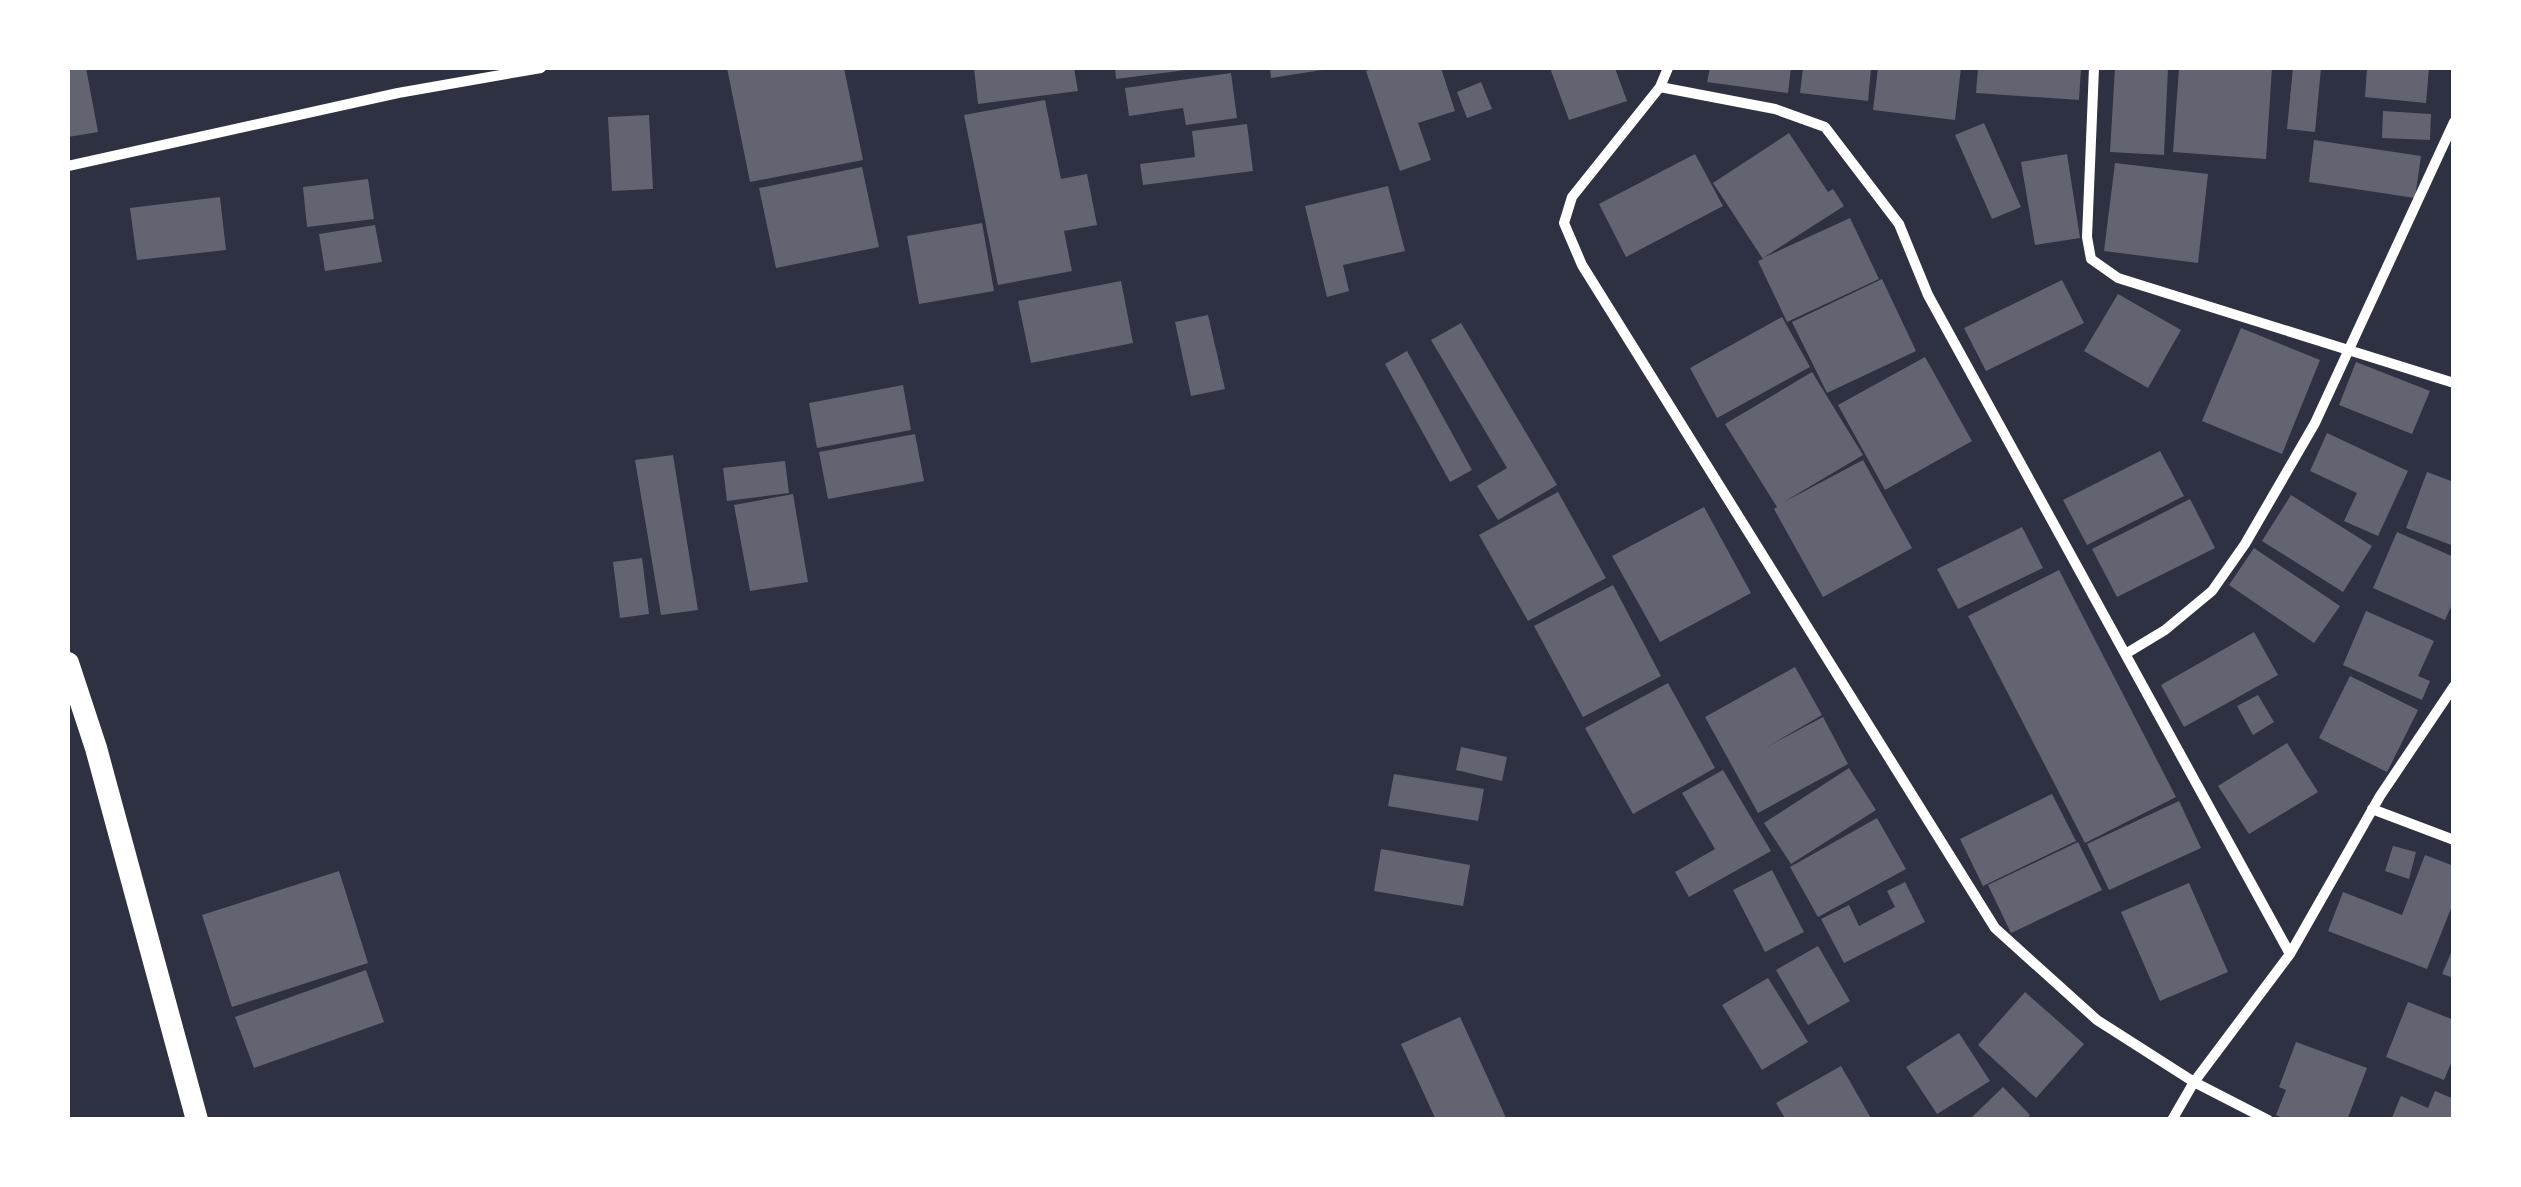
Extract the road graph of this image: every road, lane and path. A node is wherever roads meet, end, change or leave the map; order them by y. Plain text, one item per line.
1 (541, 68) edge
2 (1668, 68) edge
3 (2094, 68) edge
4 (1660, 87) junction
5 (2454, 122) edge
6 (68, 166) edge
7 (2349, 348) junction
8 (2454, 383) edge
9 (2127, 652) junction
10 (68, 663) edge
11 (2454, 686) edge
12 (2372, 809) junction
13 (2454, 840) edge
14 (2290, 954) junction
15 (2194, 1082) junction
16 (197, 1120) edge
17 (2172, 1120) edge
18 (2268, 1120) edge

1 - 6 street
2 - 4 street
3 - 7 street
4 - 9 street
4 - 15 street
5 - 7 street
7 - 8 street
7 - 9 street
9 - 14 street
10 - 16 main road
11 - 12 street
12 - 13 street
12 - 14 street
14 - 15 street
15 - 17 street
15 - 18 street

